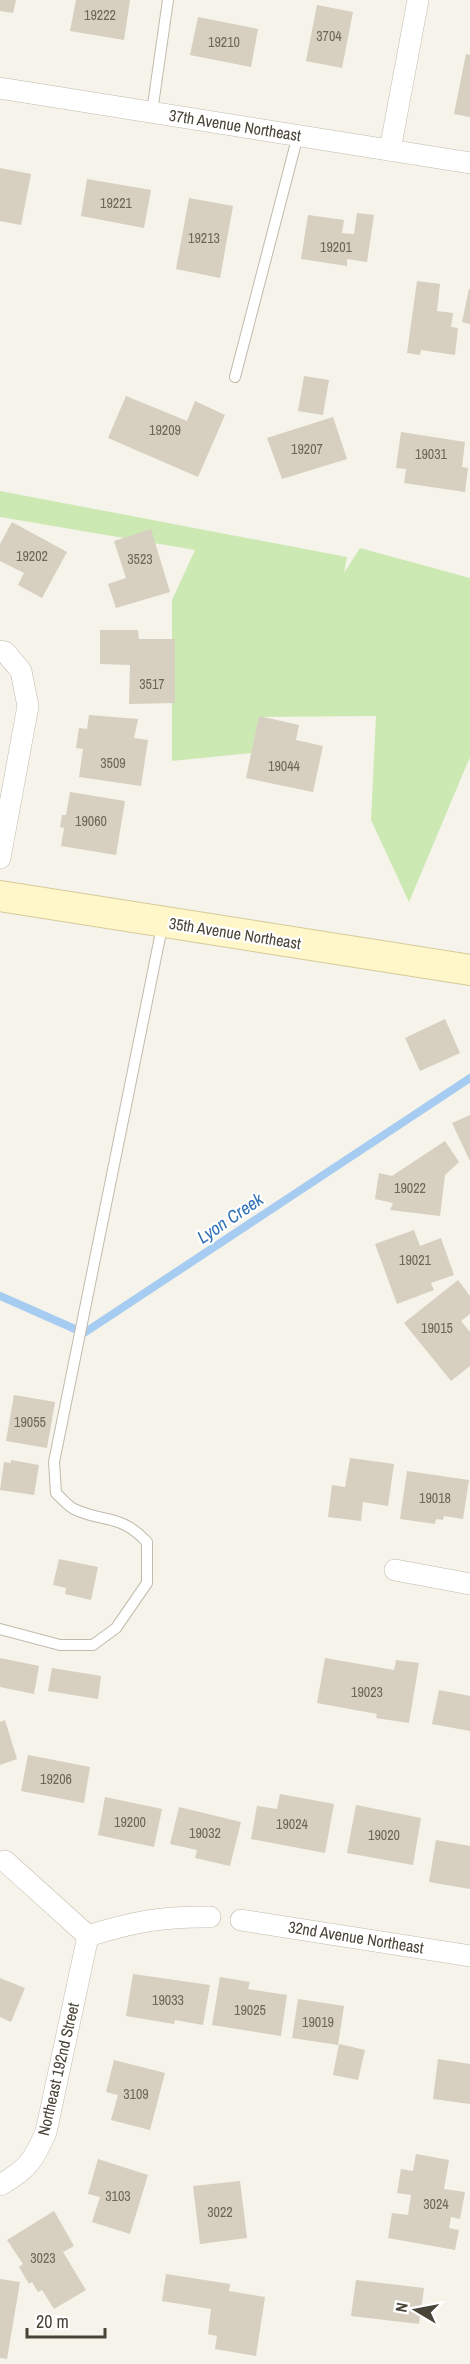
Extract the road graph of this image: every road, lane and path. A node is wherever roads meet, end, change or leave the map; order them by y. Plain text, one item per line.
1 (168, 0) edge
2 (418, 0) edge
3 (0, 88) edge
4 (152, 112) junction
5 (298, 135) junction
6 (390, 150) junction
7 (470, 163) edge
8 (235, 377) dead end
9 (0, 651) edge
10 (0, 858) edge
11 (0, 896) edge
12 (164, 922) junction
13 (470, 970) edge
14 (395, 1570) dead end
15 (470, 1584) edge
16 (0, 1629) edge
17 (5, 1861) dead end
18 (210, 1917) dead end
19 (241, 1920) dead end
20 (88, 1936) junction
21 (470, 1956) edge
22 (0, 2185) edge

1 - 4 lane
2 - 6 street
3 - 4 street, 37th Avenue Northeast
4 - 5 street, 37th Avenue Northeast
5 - 6 street, 37th Avenue Northeast
5 - 8 lane
6 - 7 street, 37th Avenue Northeast
9 - 10 street
11 - 12 street, 35th Avenue Northeast
12 - 13 street, 35th Avenue Northeast
12 - 16 lane
14 - 15 street
17 - 20 street
18 - 20 street
19 - 21 street, 32nd Avenue Northeast
20 - 22 street, Northeast 192nd Street

